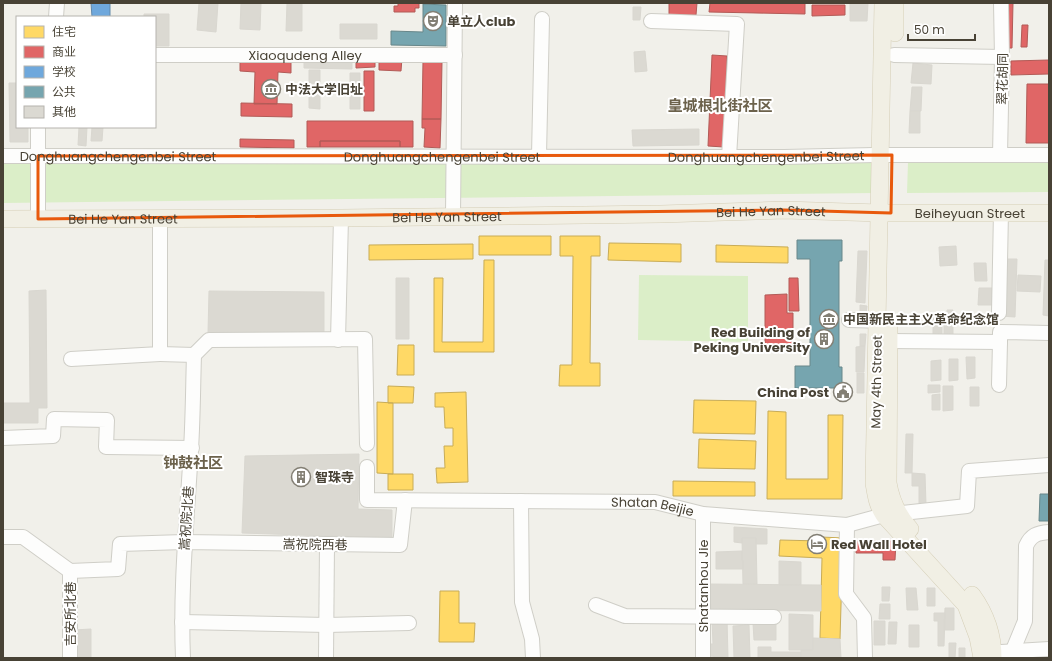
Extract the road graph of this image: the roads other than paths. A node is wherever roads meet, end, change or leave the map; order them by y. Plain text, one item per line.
1 (57, 3) edge
2 (455, 3) edge
3 (883, 3) edge
4 (895, 3) edge
5 (1001, 3) edge
6 (56, 16) edge
7 (542, 19) dead end
8 (651, 22) dead end
9 (156, 55) edge
10 (455, 55) junction
11 (894, 55) junction
12 (1002, 56) junction
13 (38, 128) edge
14 (1000, 155) junction
15 (1049, 155) edge
16 (3, 156) edge
17 (38, 156) junction
18 (454, 156) junction
19 (539, 156) junction
20 (729, 157) junction
21 (888, 160) junction
22 (1001, 212) junction
23 (885, 213) junction
24 (1049, 213) edge
25 (453, 216) junction
26 (160, 218) junction
27 (341, 218) junction
28 (3, 219) edge
29 (38, 219) junction
30 (999, 313) dead end
31 (849, 320) dead end
32 (883, 321) junction
33 (1049, 333) edge
34 (338, 340) junction
35 (889, 341) junction
36 (1000, 342) junction
37 (160, 354) junction
38 (194, 354) junction
39 (71, 359) dead end
40 (999, 385) dead end
41 (3, 438) edge
42 (367, 444) dead end
43 (192, 448) junction
44 (1049, 465) edge
45 (367, 467) dead end
46 (405, 500) junction
47 (521, 501) junction
48 (703, 514) junction
49 (891, 514) junction
50 (847, 525) junction
51 (1049, 532) edge
52 (3, 536) edge
53 (184, 542) junction
54 (327, 544) junction
55 (70, 571) junction
56 (596, 605) dead end
57 (704, 615) junction
58 (774, 617) dead end
59 (182, 622) junction
60 (410, 623) dead end
61 (327, 624) junction
62 (1049, 649) edge
63 (1014, 650) junction
64 (987, 655) edge
65 (70, 658) edge
66 (183, 658) edge
67 (326, 658) edge
68 (533, 658) edge
69 (703, 658) edge
70 (866, 658) edge

1 - 6 street
2 - 10 street
3 - 21 main road, May 4th Street
4 - 11 main road, May 4th Street
5 - 12 street, 翠花胡同
7 - 19 street
8 - 20 street
9 - 10 street, Xiaoqudeng Alley
10 - 18 street
11 - 12 street
11 - 21 main road, May 4th Street
12 - 14 street, 翠花胡同
13 - 17 street
14 - 15 street, Donghuangchengenbei Street
14 - 21 street, Donghuangchengenbei Street
16 - 17 street, Donghuangchengenbei Street
17 - 18 street, Donghuangchengenbei Street
17 - 29 street
18 - 19 street, Donghuangchengenbei Street
18 - 25 street
19 - 20 street, Donghuangchengenbei Street
20 - 21 street, Donghuangchengenbei Street
21 - 23 main road, May 4th Street
22 - 23 main road, Beiheyuan Street
22 - 24 main road, Beiheyuan Street
22 - 30 street
23 - 25 main road, Bei He Yan Street
23 - 32 main road, May 4th Street
25 - 27 main road, Bei He Yan Street
26 - 27 main road, Bei He Yan Street
26 - 29 main road, Bei He Yan Street
26 - 37 street
27 - 34 street
28 - 29 main road, Bei He Yan Street
31 - 32 street
32 - 35 main road, May 4th Street
32 - 49 main road, May 4th Street
33 - 36 street
34 - 38 street
34 - 42 street
35 - 36 street
35 - 49 main road, May 4th Street
36 - 40 street
37 - 38 street
37 - 39 street
38 - 43 street, 嵩祝院北巷
41 - 43 street
43 - 53 street, 嵩祝院北巷
44 - 49 street, Shatan Beijie
45 - 46 street, Shatan Beijie
46 - 47 street, Shatan Beijie
46 - 54 street, 嵩祝院西巷
47 - 48 street, Shatan Beijie
47 - 68 street
48 - 50 street, Shatan Beijie
48 - 57 street, Shatanhou Jie
49 - 50 street, Shatan Beijie
49 - 64 main road, May 4th Street
50 - 70 street
51 - 63 street
52 - 55 street
53 - 54 street, 嵩祝院西巷
53 - 55 street, 嵩祝院西巷
53 - 59 street, 嵩祝院北巷
54 - 61 street
55 - 65 street, 吉安所北巷
56 - 57 street
57 - 58 street
57 - 69 street, Shatanhou Jie
59 - 61 street
59 - 66 street, 嵩祝院北巷
60 - 61 street
61 - 67 street
62 - 63 street
63 - 64 street

